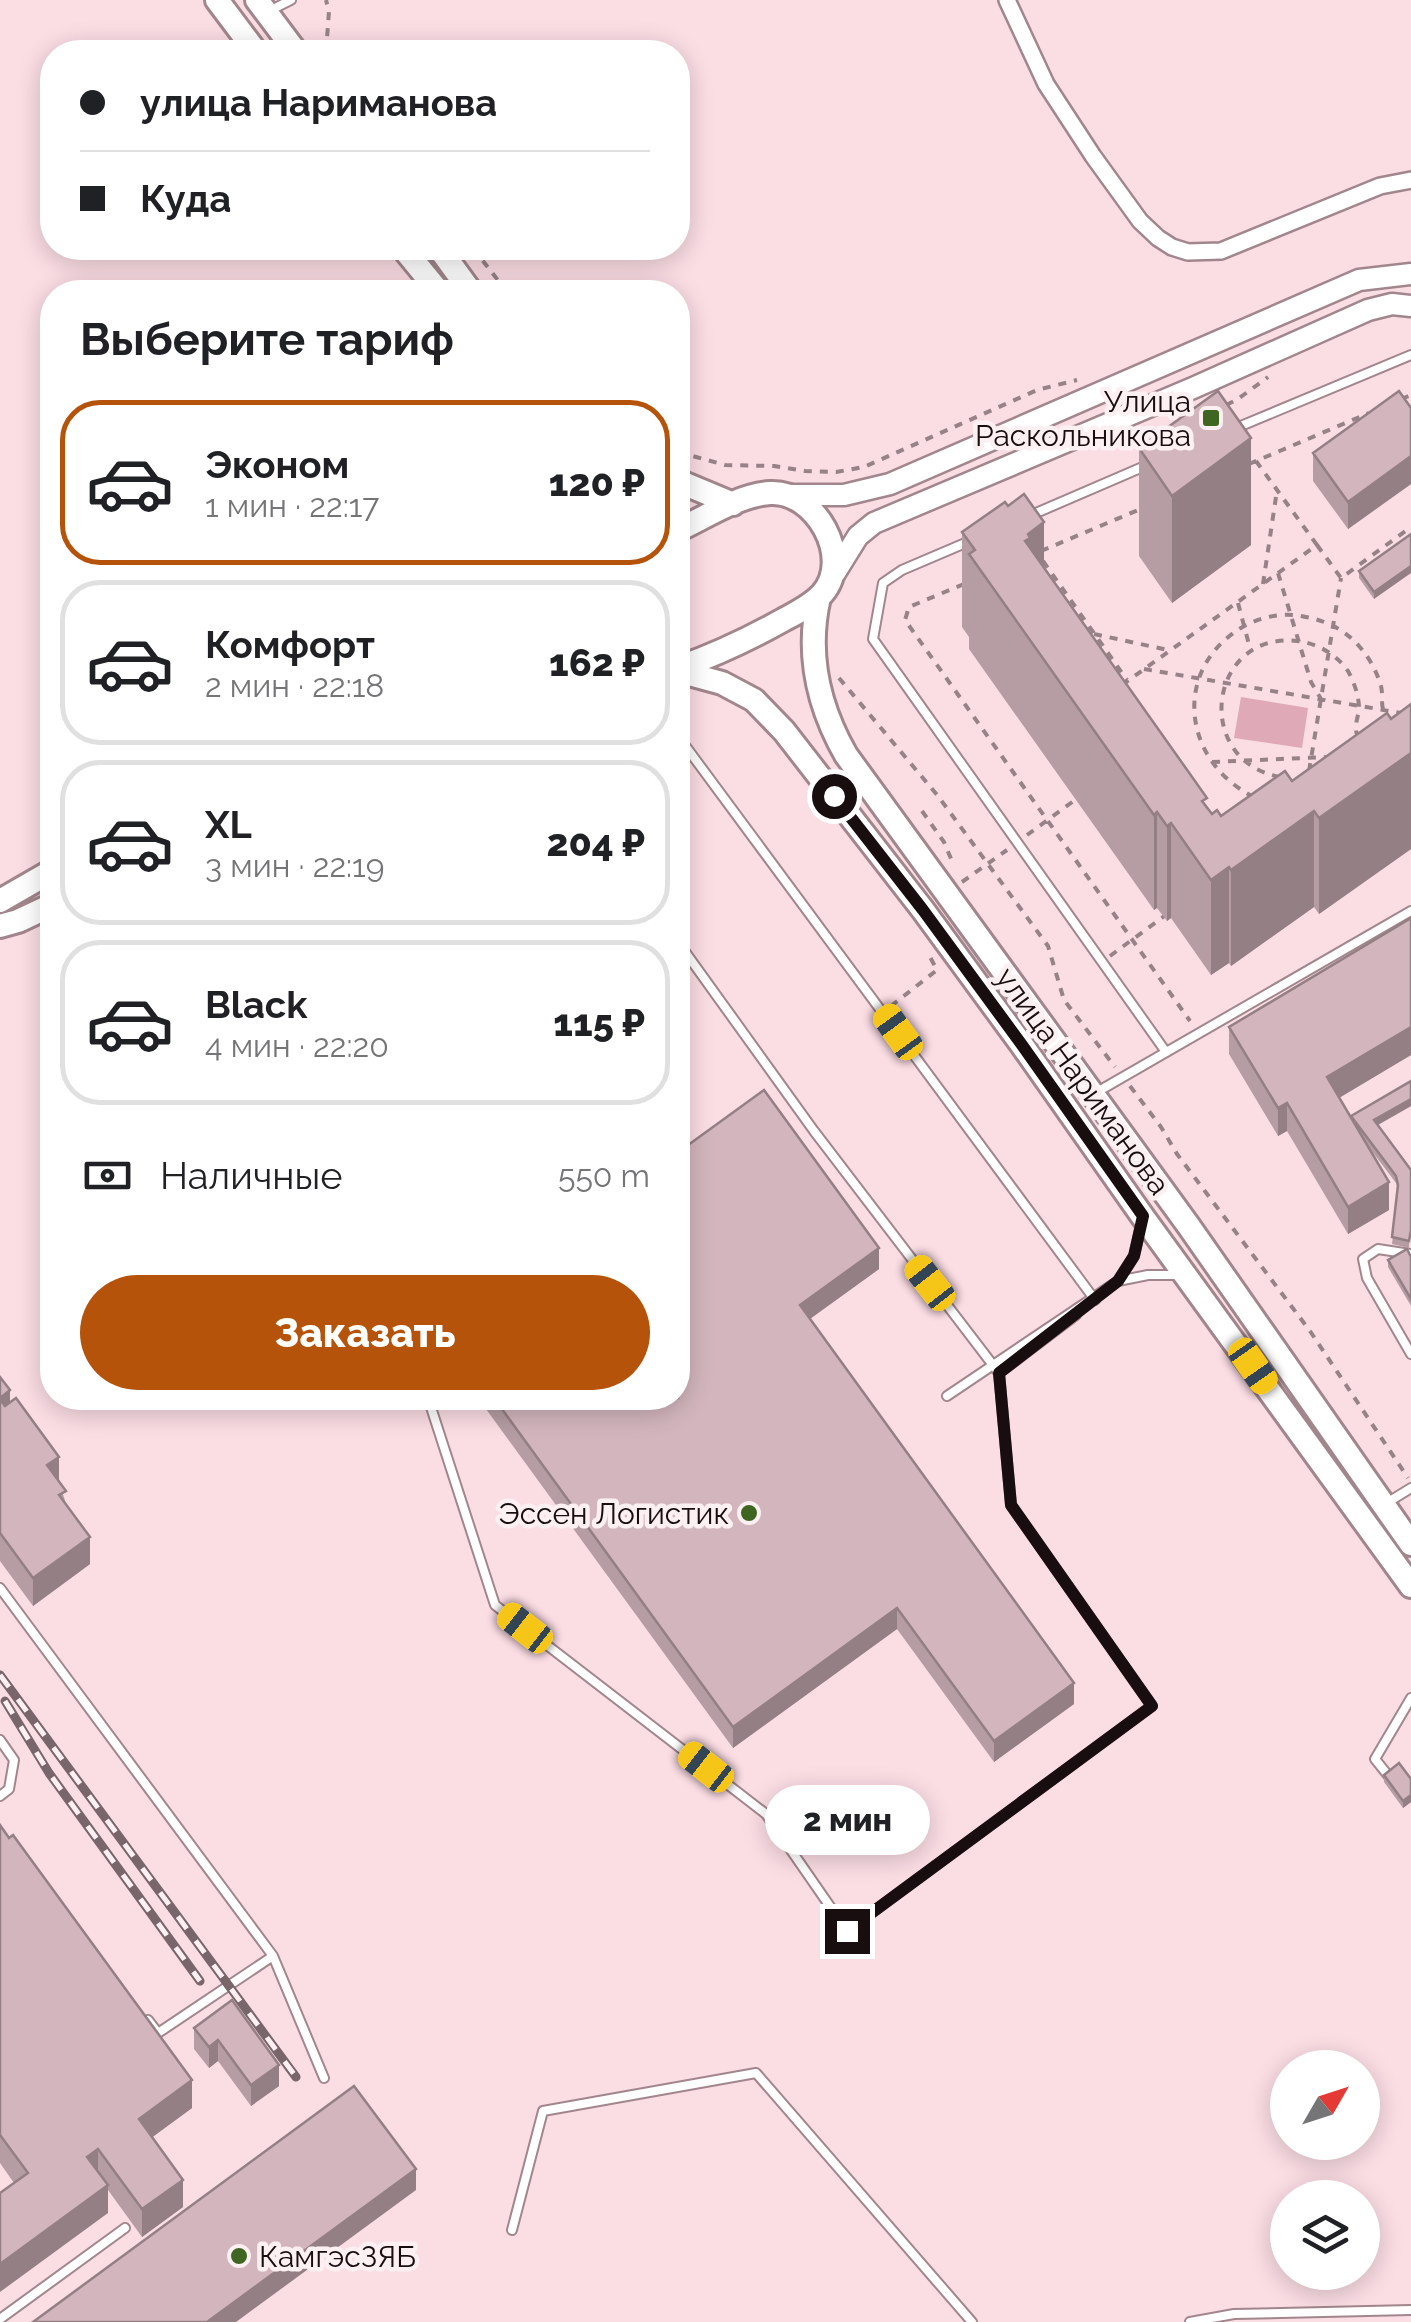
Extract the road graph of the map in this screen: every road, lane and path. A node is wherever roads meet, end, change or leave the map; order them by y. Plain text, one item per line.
1 (217, 0) edge
2 (291, 0) edge
3 (326, 0) edge
4 (1006, 0) edge
5 (262, 6) edge
6 (247, 40) edge
7 (287, 40) edge
8 (327, 40) edge
9 (1411, 180) edge
10 (413, 260) edge
11 (447, 260) edge
12 (483, 260) edge
13 (1411, 274) edge
14 (428, 280) edge
15 (463, 280) edge
16 (498, 280) edge
17 (1411, 306) edge
18 (1411, 355) edge
19 (1278, 368) dead end
20 (1092, 376) dead end
21 (1411, 395) edge
22 (1394, 402) edge
23 (1221, 407) edge
24 (1376, 410) edge
25 (1169, 429) edge
26 (1136, 433) dead end
27 (1224, 433) edge
28 (690, 455) edge
29 (1256, 460) junction
30 (1152, 463) edge
31 (1238, 468) edge
32 (690, 486) edge
33 (1278, 490) junction
34 (786, 495) junction
35 (733, 504) junction
36 (1147, 507) edge
37 (1027, 516) edge
38 (690, 524) edge
39 (1411, 527) edge
40 (974, 539) edge
41 (1317, 545) junction
42 (834, 573) junction
43 (1278, 573) junction
44 (1341, 578) junction
45 (964, 584) dead end
46 (1262, 584) junction
47 (819, 597) junction
48 (1238, 602) junction
49 (1290, 615) junction
50 (1244, 626) junction
51 (1333, 626) junction
52 (1094, 634) junction
53 (1298, 641) junction
54 (1170, 650) junction
55 (1251, 652) junction
56 (1328, 652) junction
57 (690, 665) edge
58 (1144, 669) junction
59 (833, 671) dead end
60 (690, 673) edge
61 (1200, 678) junction
62 (1128, 681) junction
63 (1226, 683) junction
64 (1114, 691) edge
65 (1321, 699) junction
66 (1359, 706) junction
67 (1384, 710) junction
68 (1411, 715) edge
69 (1392, 731) edge
70 (1360, 740) edge
71 (690, 752) edge
72 (1340, 756) edge
73 (1311, 758) junction
74 (1244, 760) junction
75 (1210, 762) junction
76 (1320, 771) edge
77 (1286, 778) edge
78 (1258, 800) edge
79 (922, 811) dead end
80 (955, 869) dead end
81 (40, 878) edge
82 (0, 901) edge
83 (1178, 906) dead end
84 (40, 911) edge
85 (1411, 911) edge
86 (0, 926) edge
87 (1132, 940) junction
88 (928, 953) dead end
89 (690, 959) edge
90 (1102, 961) junction
91 (886, 1010) dead end
92 (1199, 1034) junction
93 (1166, 1052) junction
94 (1123, 1077) junction
95 (1094, 1094) junction
96 (1143, 1216) junction
97 (1411, 1254) edge
98 (1187, 1275) junction
99 (1118, 1281) junction
100 (1095, 1300) junction
101 (1411, 1354) edge
102 (999, 1373) junction
103 (947, 1396) dead end
104 (432, 1410) edge
105 (1411, 1484) edge
106 (1384, 1505) junction
107 (1411, 1544) edge
108 (1411, 1586) edge
109 (0, 1588) edge
110 (1411, 1698) edge
111 (0, 1740) edge
112 (1399, 1789) edge
113 (0, 1796) edge
114 (273, 1956) junction
115 (146, 2018) edge
116 (324, 2078) dead end
117 (125, 2228) dead end
118 (512, 2230) dead end
119 (1411, 2310) edge
120 (0, 2319) edge
121 (972, 2322) edge
122 (1190, 2322) edge

1 - 6 main road
2 - 5 lane
3 - 8 path
4 - 9 street
5 - 7 main road
10 - 14 main road
11 - 15 main road
12 - 16 path
13 - 34 street
17 - 42 street
18 - 27 lane
19 - 23 path
20 - 28 path
21 - 22 path
24 - 29 path
25 - 26 path
29 - 31 path
29 - 33 path
30 - 37 lane
32 - 35 main road
33 - 41 path
33 - 46 path
34 - 35 main road
34 - 42 main road
35 - 38 main road
36 - 52 path
39 - 44 path
40 - 90 lane
41 - 43 path
41 - 44 path
42 - 47 main road
43 - 46 path
43 - 49 path
44 - 51 path
45 - 87 path
46 - 48 path
47 - 57 main road
47 - 95 main road, улица Нариманова
48 - 50 path
48 - 54 path
49 - 50 path
49 - 51 path
49 - 53 path
50 - 55 path
50 - 61 path
51 - 56 path
51 - 67 path
52 - 54 path
52 - 62 path
53 - 55 path
53 - 56 path
53 - 65 path
54 - 58 path
55 - 63 path
56 - 65 path
56 - 66 path
58 - 61 path
58 - 62 path
59 - 94 path
60 - 96 main road, улица Нариманова
61 - 63 path
61 - 75 path
62 - 64 path
63 - 65 path
63 - 74 path
65 - 66 path
65 - 73 path
66 - 67 path
66 - 70 path
67 - 68 path
67 - 69 path
71 - 100 lane
72 - 73 path
73 - 74 path
73 - 76 path
74 - 75 path
74 - 77 path
75 - 78 path
79 - 80 path
81 - 82 main road
83 - 87 path
84 - 86 main road
85 - 92 lane
87 - 90 path
87 - 92 path
88 - 91 path
89 - 102 lane
90 - 93 lane
92 - 93 lane
93 - 94 lane
94 - 95 lane
94 - 105 path
95 - 106 main road, улица Нариманова
96 - 98 main road, улица Нариманова
96 - 99 lane
97 - 101 lane
98 - 99 lane
98 - 108 main road, улица Нариманова
99 - 100 lane
99 - 103 lane
100 - 102 lane
102 - 104 lane
105 - 106 lane
106 - 107 main road, улица Нариманова
109 - 114 lane
110 - 112 lane
111 - 113 lane
114 - 115 lane
114 - 116 lane
117 - 120 lane
118 - 121 lane
119 - 122 lane

